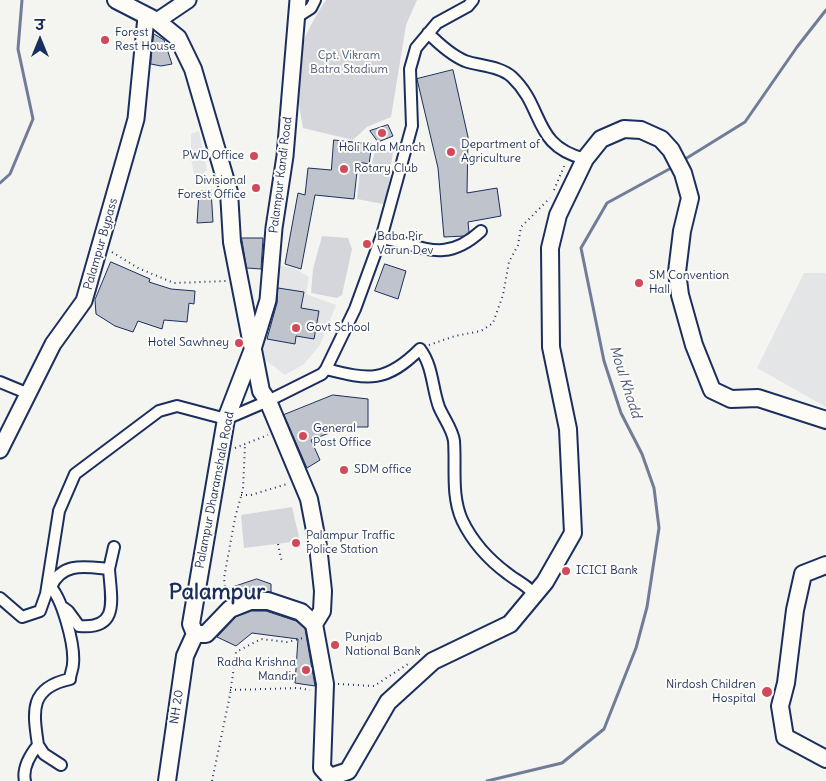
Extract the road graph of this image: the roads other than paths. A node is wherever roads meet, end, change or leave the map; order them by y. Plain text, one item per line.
1 (116, 0) edge
2 (188, 0) edge
3 (298, 0) edge
4 (315, 0) edge
5 (473, 0) edge
6 (297, 17) junction
7 (152, 19) junction
8 (428, 33) junction
9 (577, 157) junction
10 (481, 231) dead end
11 (381, 238) junction
12 (253, 349) junction
13 (326, 369) junction
14 (0, 382) edge
15 (29, 394) junction
16 (268, 401) junction
17 (226, 419) junction
18 (826, 420) edge
19 (0, 450) edge
20 (114, 546) dead end
21 (826, 565) edge
22 (109, 569) junction
23 (49, 585) junction
24 (534, 595) junction
25 (0, 598) edge
26 (60, 606) junction
27 (310, 631) junction
28 (195, 634) junction
29 (38, 745) junction
30 (826, 759) edge
31 (61, 766) dead end
32 (330, 779) edge
33 (26, 781) edge
34 (166, 781) edge

1 - 7 main road
2 - 7 street
3 - 6 street, Palampur Kandi Road
4 - 6 street
5 - 8 street
6 - 12 street, Palampur Kandi Road
7 - 12 main road
7 - 15 street, Palampur Bypass
8 - 9 street
8 - 11 street
9 - 18 main road
9 - 24 main road
10 - 11 street
11 - 13 street
12 - 16 main road
12 - 17 main road, Palampur Dharamshala Road
13 - 16 street
13 - 24 street
14 - 15 street
15 - 19 street, Palampur Bypass
16 - 17 street
16 - 27 main road
17 - 23 street
17 - 28 main road, Palampur Dharamshala Road
20 - 22 street
21 - 30 main road
22 - 23 street
22 - 26 street
23 - 25 street
23 - 26 street
24 - 32 main road
26 - 29 street
27 - 28 main road
27 - 32 main road
28 - 34 main road, NH 20
29 - 31 street
29 - 33 street

